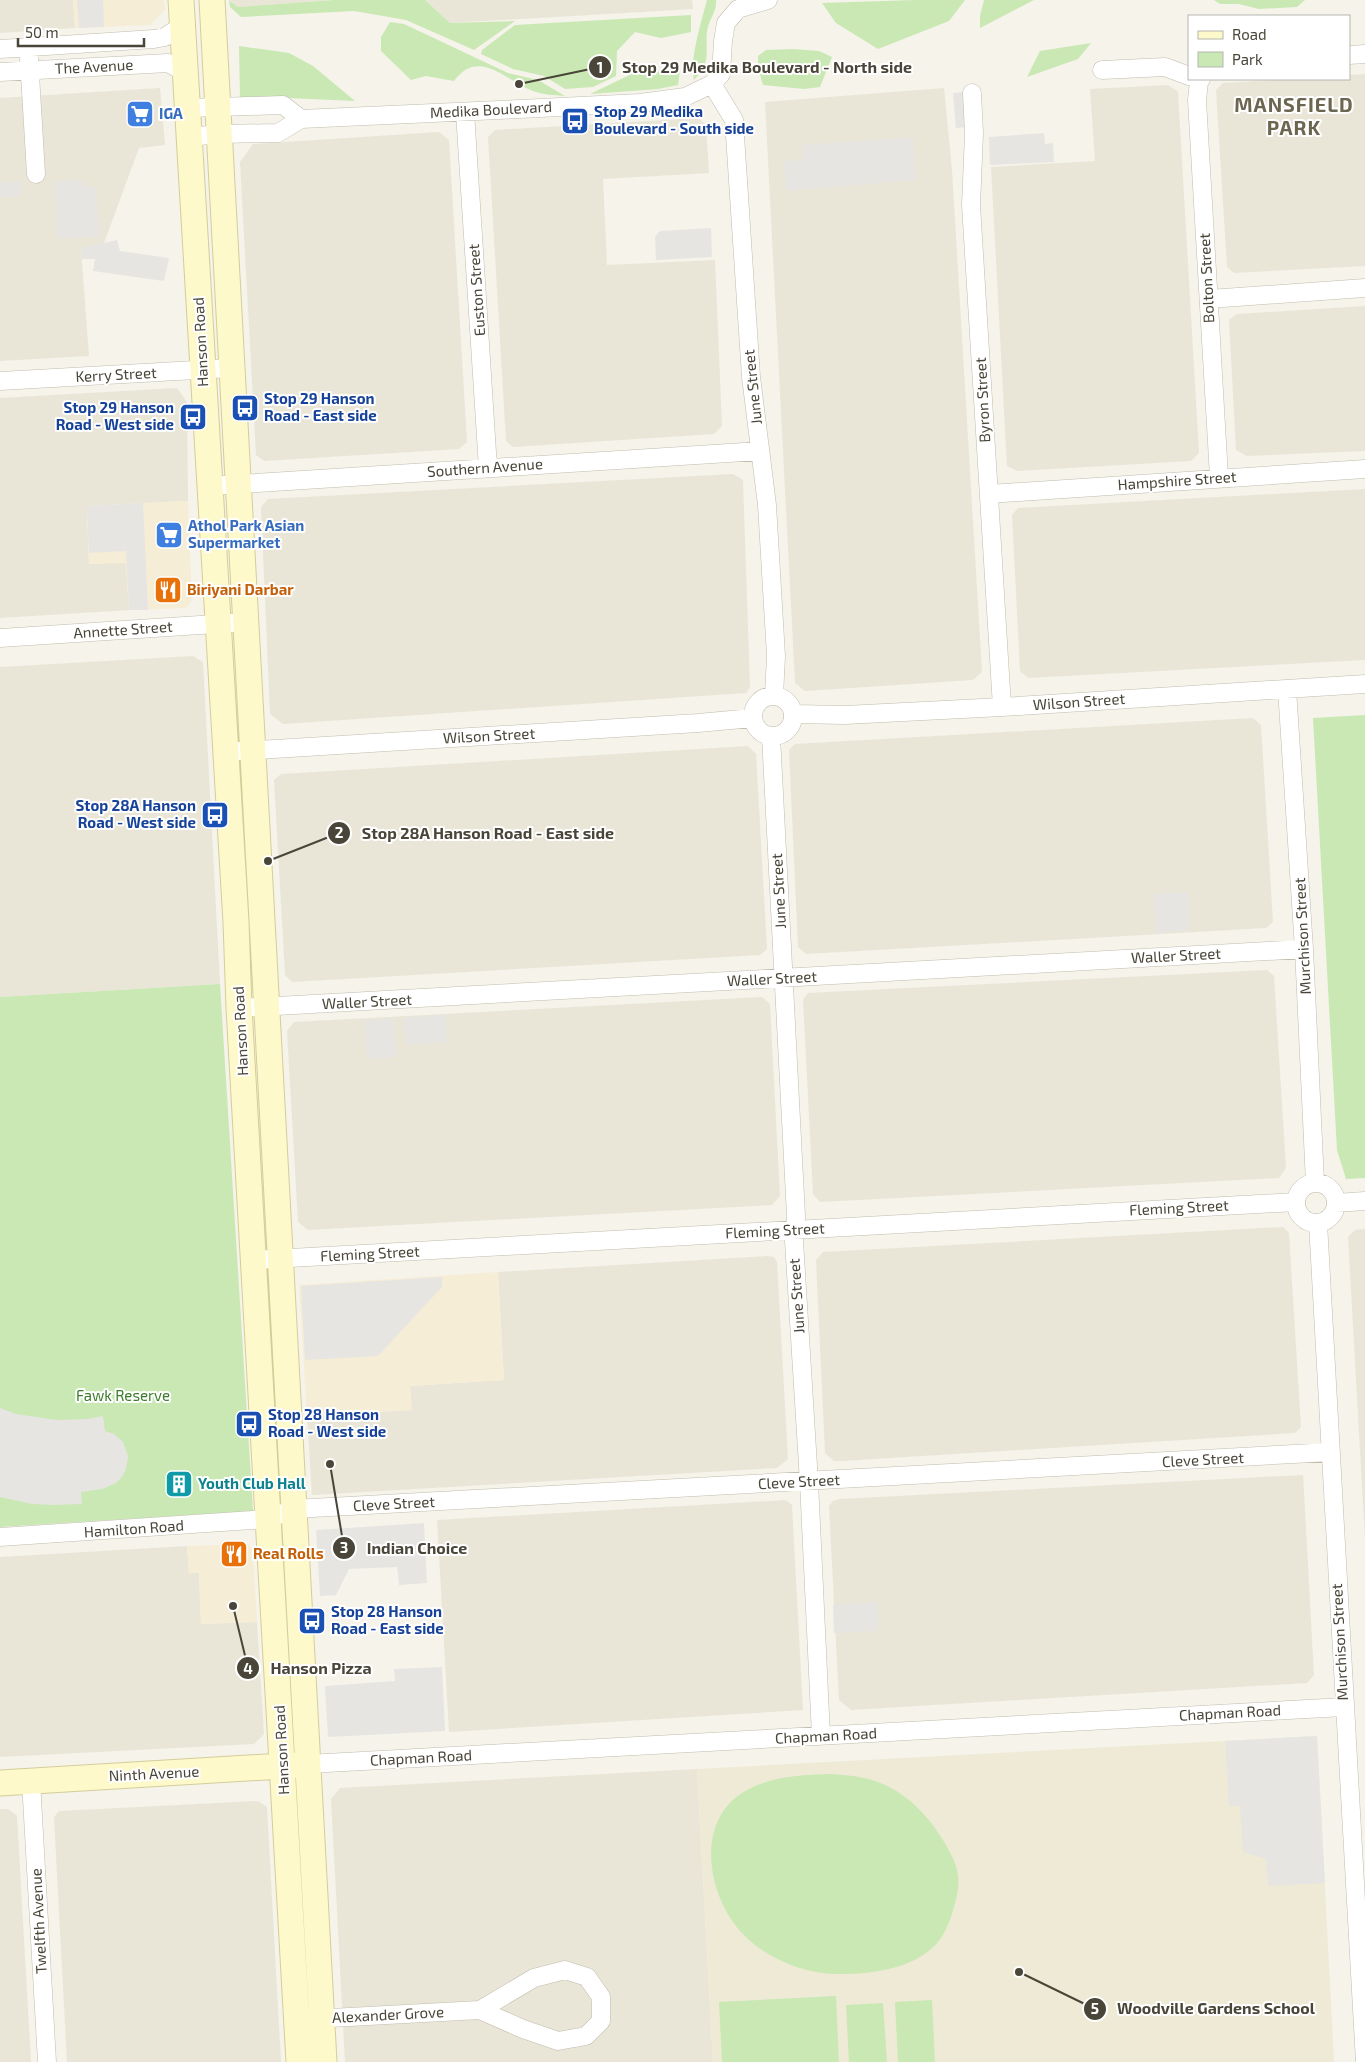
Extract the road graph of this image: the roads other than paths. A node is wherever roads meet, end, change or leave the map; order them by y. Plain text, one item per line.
1 (182, 0) edge
2 (212, 0) edge
3 (768, 0) edge
4 (735, 5) edge
5 (183, 25) junction
6 (29, 48) junction
7 (0, 49) edge
8 (1365, 54) edge
9 (1350, 55) edge
10 (30, 70) junction
11 (1102, 70) dead end
12 (0, 72) edge
13 (186, 73) junction
14 (1188, 76) edge
15 (1195, 80) edge
16 (712, 84) junction
17 (972, 93) dead end
18 (217, 106) junction
19 (188, 108) junction
20 (465, 112) junction
21 (302, 118) junction
22 (219, 134) junction
23 (189, 137) junction
24 (36, 174) dead end
25 (1365, 288) edge
26 (1209, 298) junction
27 (232, 368) junction
28 (202, 370) junction
29 (0, 381) edge
30 (760, 451) junction
31 (488, 468) junction
32 (1365, 469) edge
33 (1219, 478) junction
34 (238, 484) junction
35 (209, 486) junction
36 (989, 494) junction
37 (246, 622) junction
38 (217, 624) junction
39 (0, 638) edge
40 (1365, 684) edge
41 (1287, 690) junction
42 (774, 696) junction
43 (1002, 707) junction
44 (794, 714) junction
45 (753, 718) junction
46 (771, 736) junction
47 (252, 750) junction
48 (224, 752) junction
49 (1304, 949) junction
50 (782, 978) junction
51 (267, 1007) junction
52 (239, 1008) junction
53 (1315, 1183) junction
54 (1296, 1202) junction
55 (1365, 1202) edge
56 (1336, 1203) junction
57 (1318, 1223) junction
58 (794, 1230) junction
59 (280, 1259) junction
60 (254, 1260) junction
61 (1331, 1452) junction
62 (809, 1482) junction
63 (294, 1509) junction
64 (268, 1519) junction
65 (0, 1537) edge
66 (1344, 1707) junction
67 (821, 1736) junction
68 (308, 1764) junction
69 (282, 1766) junction
70 (32, 1781) junction
71 (0, 1783) edge
72 (1362, 1947) edge
73 (480, 2010) junction
74 (322, 2019) junction
75 (297, 2020) junction
76 (47, 2062) edge
77 (300, 2062) edge
78 (324, 2062) edge
79 (1365, 2062) edge

1 - 5 main road, Hanson Road
2 - 18 main road, Hanson Road
3 - 4 street
4 - 16 street
5 - 6 street, The Avenue
5 - 13 main road, Hanson Road
6 - 7 street, The Avenue
6 - 10 street
8 - 9 street
10 - 12 street, The Avenue
10 - 13 street, The Avenue
10 - 24 street
11 - 14 street
13 - 19 main road, Hanson Road
15 - 26 street, Bolton Street
16 - 20 street, Medika Boulevard
16 - 30 street, June Street
17 - 36 street, Byron Street
18 - 19 street
18 - 21 street
18 - 22 main road, Hanson Road
19 - 23 main road, Hanson Road
20 - 21 street, Medika Boulevard
20 - 31 street, Euston Street
21 - 22 street, Medika Boulevard
22 - 23 street, Medika Boulevard
22 - 27 main road, Hanson Road
23 - 28 main road, Hanson Road
25 - 26 street
26 - 33 street, Bolton Street
27 - 28 street, Kerry Street
27 - 34 main road, Hanson Road
28 - 29 street, Kerry Street
28 - 35 main road, Hanson Road
30 - 31 street, Southern Avenue
30 - 42 street, June Street
31 - 34 street, Southern Avenue
32 - 33 street, Hampshire Street
33 - 36 street, Hampshire Street
34 - 35 street, Southern Avenue
34 - 37 main road, Hanson Road
35 - 38 main road, Hanson Road
36 - 43 street, Byron Street
37 - 38 street, Annette Street
37 - 47 main road, Hanson Road
38 - 39 street, Annette Street
38 - 48 main road, Hanson Road
40 - 41 street, Wilson Street
41 - 43 street, Wilson Street
41 - 49 street, Murchison Street
42 - 44 street
42 - 45 street
43 - 44 street, Wilson Street
44 - 46 street
45 - 46 street
45 - 47 street, Wilson Street
46 - 50 street, June Street
47 - 48 street, Wilson Street
47 - 51 main road, Hanson Road
48 - 52 main road, Hanson Road
49 - 50 street, Waller Street
49 - 53 street, Murchison Street
50 - 51 street, Waller Street
50 - 58 street, June Street
51 - 52 street, Waller Street
51 - 59 main road, Hanson Road
52 - 60 main road, Hanson Road
53 - 54 street
53 - 56 street
54 - 57 street
54 - 58 street, Fleming Street
55 - 56 street
56 - 57 street
57 - 61 street, Murchison Street
58 - 59 street, Fleming Street
58 - 62 street, June Street
59 - 60 street, Fleming Street
59 - 63 main road, Hanson Road
60 - 64 main road, Hanson Road
61 - 62 street, Cleve Street
61 - 66 street, Murchison Street
62 - 63 street, Cleve Street
62 - 67 street, June Street
63 - 64 street, Cleve Street
63 - 68 main road, Hanson Road
64 - 65 street, Hamilton Road
64 - 69 main road, Hanson Road
66 - 67 street, Chapman Road
66 - 72 street, Murchison Street
67 - 68 street, Chapman Road
68 - 69 main road, Ninth Avenue
68 - 74 main road, Hanson Road
69 - 70 main road, Ninth Avenue
69 - 75 main road, Hanson Road
70 - 71 main road, Ninth Avenue
70 - 76 street, Twelfth Avenue
72 - 79 street, Murchison Street
73 - 73 street
73 - 74 street, Alexander Grove
74 - 75 street, Alexander Grove
74 - 78 main road, Hanson Road
75 - 77 main road, Hanson Road

